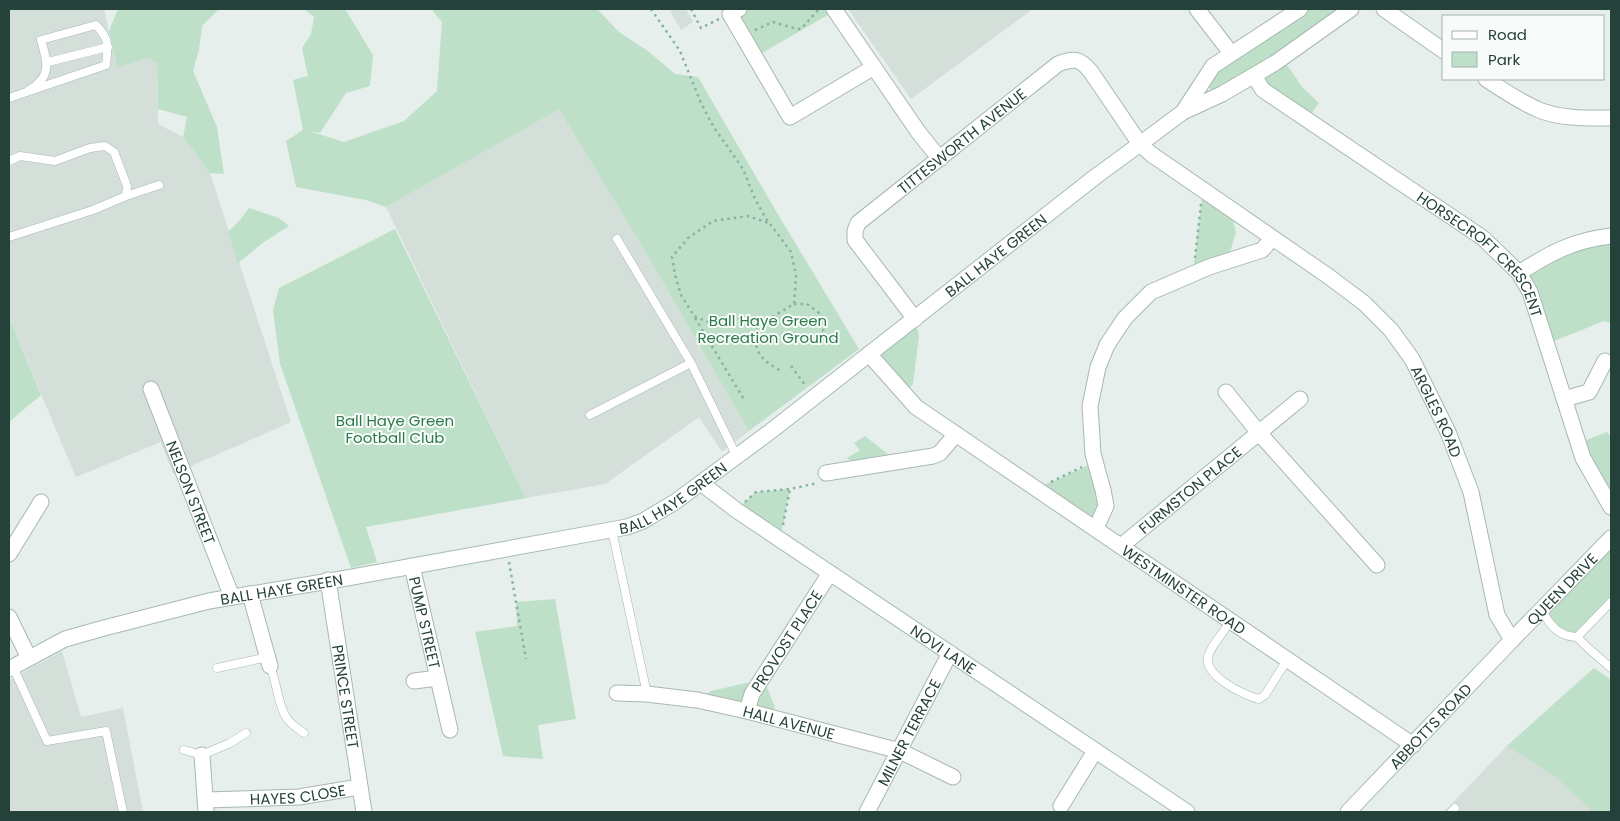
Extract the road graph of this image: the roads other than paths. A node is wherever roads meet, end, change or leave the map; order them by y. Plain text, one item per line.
1 (834, 9) edge
2 (1197, 9) edge
3 (1300, 9) edge
4 (1351, 9) edge
5 (1384, 9) edge
6 (734, 12) edge
7 (108, 47) junction
8 (1442, 50) edge
9 (1231, 53) junction
10 (48, 62) junction
11 (874, 67) junction
12 (1206, 75) junction
13 (1254, 76) junction
14 (1488, 80) edge
15 (28, 91) junction
16 (1222, 94) junction
17 (9, 98) edge
18 (1183, 112) junction
19 (1611, 118) edge
20 (1140, 144) junction
21 (940, 159) junction
22 (9, 161) edge
23 (158, 185) dead end
24 (126, 196) junction
25 (1611, 236) edge
26 (9, 237) edge
27 (617, 239) dead end
28 (1272, 239) junction
29 (1519, 273) junction
30 (915, 319) junction
31 (869, 354) junction
32 (691, 363) junction
33 (1604, 371) dead end
34 (151, 389) dead end
35 (1226, 392) dead end
36 (1300, 399) dead end
37 (1564, 399) junction
38 (590, 416) dead end
39 (956, 434) junction
40 (1259, 434) junction
41 (737, 457) junction
42 (826, 473) road end
43 (701, 483) junction
44 (41, 502) dead end
45 (1611, 507) edge
46 (1096, 528) junction
47 (612, 530) junction
48 (1611, 538) edge
49 (1120, 546) junction
50 (9, 554) edge
51 (1377, 565) dead end
52 (412, 566) junction
53 (830, 573) junction
54 (328, 580) junction
55 (250, 594) junction
56 (232, 597) junction
57 (1611, 602) edge
58 (1542, 610) junction
59 (9, 617) edge
60 (1230, 622) junction
61 (1577, 637) junction
62 (1512, 640) junction
63 (950, 653) junction
64 (29, 658) junction
65 (1287, 660) junction
66 (269, 662) junction
67 (11, 668) edge
68 (217, 668) dead end
69 (1611, 668) edge
70 (438, 678) junction
71 (414, 681) dead end
72 (617, 693) dead end
73 (647, 694) junction
74 (747, 710) junction
75 (450, 730) dead end
76 (246, 732) dead end
77 (304, 733) dead end
78 (1413, 745) junction
79 (184, 750) dead end
80 (900, 751) junction
81 (1095, 751) junction
82 (202, 755) junction
83 (953, 777) dead end
84 (359, 787) junction
85 (206, 806) edge
86 (1061, 806) dead end
87 (123, 812) edge
88 (364, 812) edge
89 (867, 812) edge
90 (1187, 812) edge
91 (1348, 812) edge

1 - 11 street
2 - 9 street
3 - 9 street
4 - 13 street
5 - 8 street
6 - 11 street
7 - 10 lane
7 - 10 lane
7 - 15 lane
9 - 12 street
10 - 15 lane
11 - 21 street
12 - 16 street
12 - 18 street
13 - 16 street
13 - 29 street, HORSECROFT CRESCENT
14 - 19 street
15 - 17 lane
16 - 18 street
18 - 20 street, BALL HAYE GREEN
20 - 21 street, TITTESWORTH AVENUE
20 - 28 street, ARGLES ROAD
20 - 30 street, BALL HAYE GREEN
21 - 30 street, TITTESWORTH AVENUE
22 - 24 lane
23 - 24 lane
24 - 26 lane
25 - 29 street
27 - 32 lane
28 - 46 street
28 - 62 street, ARGLES ROAD
29 - 37 street, HORSECROFT CRESCENT
30 - 31 street, BALL HAYE GREEN
31 - 39 street, WESTMINSTER ROAD
31 - 41 street, BALL HAYE GREEN
32 - 38 lane
32 - 41 lane
33 - 37 street
34 - 56 street, NELSON STREET
35 - 40 street
36 - 40 street, FURMSTON PLACE
37 - 45 street, HORSECROFT CRESCENT
39 - 42 street
39 - 46 street, WESTMINSTER ROAD
40 - 49 street, FURMSTON PLACE
40 - 51 street
41 - 43 street, BALL HAYE GREEN
43 - 47 street, BALL HAYE GREEN
43 - 53 street, NOVI LANE
44 - 50 street
46 - 49 street, WESTMINSTER ROAD
47 - 52 street, BALL HAYE GREEN
47 - 73 lane
48 - 58 street, QUEEN DRIVE
49 - 60 street, WESTMINSTER ROAD
52 - 54 street, BALL HAYE GREEN
52 - 70 street, PUMP STREET
53 - 63 street, NOVI LANE
53 - 74 street, PROVOST PLACE
54 - 55 street, BALL HAYE GREEN
54 - 84 street, PRINCE STREET
55 - 56 street, BALL HAYE GREEN
55 - 66 street
56 - 64 street, BALL HAYE GREEN
57 - 61 lane
58 - 61 lane
58 - 62 street, QUEEN DRIVE
59 - 64 street
60 - 65 street, WESTMINSTER ROAD
60 - 65 lane
61 - 69 lane
62 - 78 street, ABBOTTS ROAD
63 - 80 street, MILNER TERRACE
63 - 81 street, NOVI LANE
64 - 67 street, BALL HAYE GREEN
65 - 78 street, WESTMINSTER ROAD
66 - 68 lane
66 - 77 lane
67 - 87 lane
70 - 71 street, PUMP STREET
70 - 75 street, PUMP STREET
72 - 73 street, HALL AVENUE
73 - 74 street, HALL AVENUE
74 - 80 street, HALL AVENUE
76 - 82 lane
78 - 91 street, ABBOTTS ROAD
79 - 82 lane
80 - 83 street, HALL AVENUE
80 - 89 street, MILNER TERRACE
81 - 86 street
81 - 90 street, NOVI LANE
82 - 85 street, HAYES CLOSE
84 - 85 street, HAYES CLOSE
84 - 88 street, PRINCE STREET

